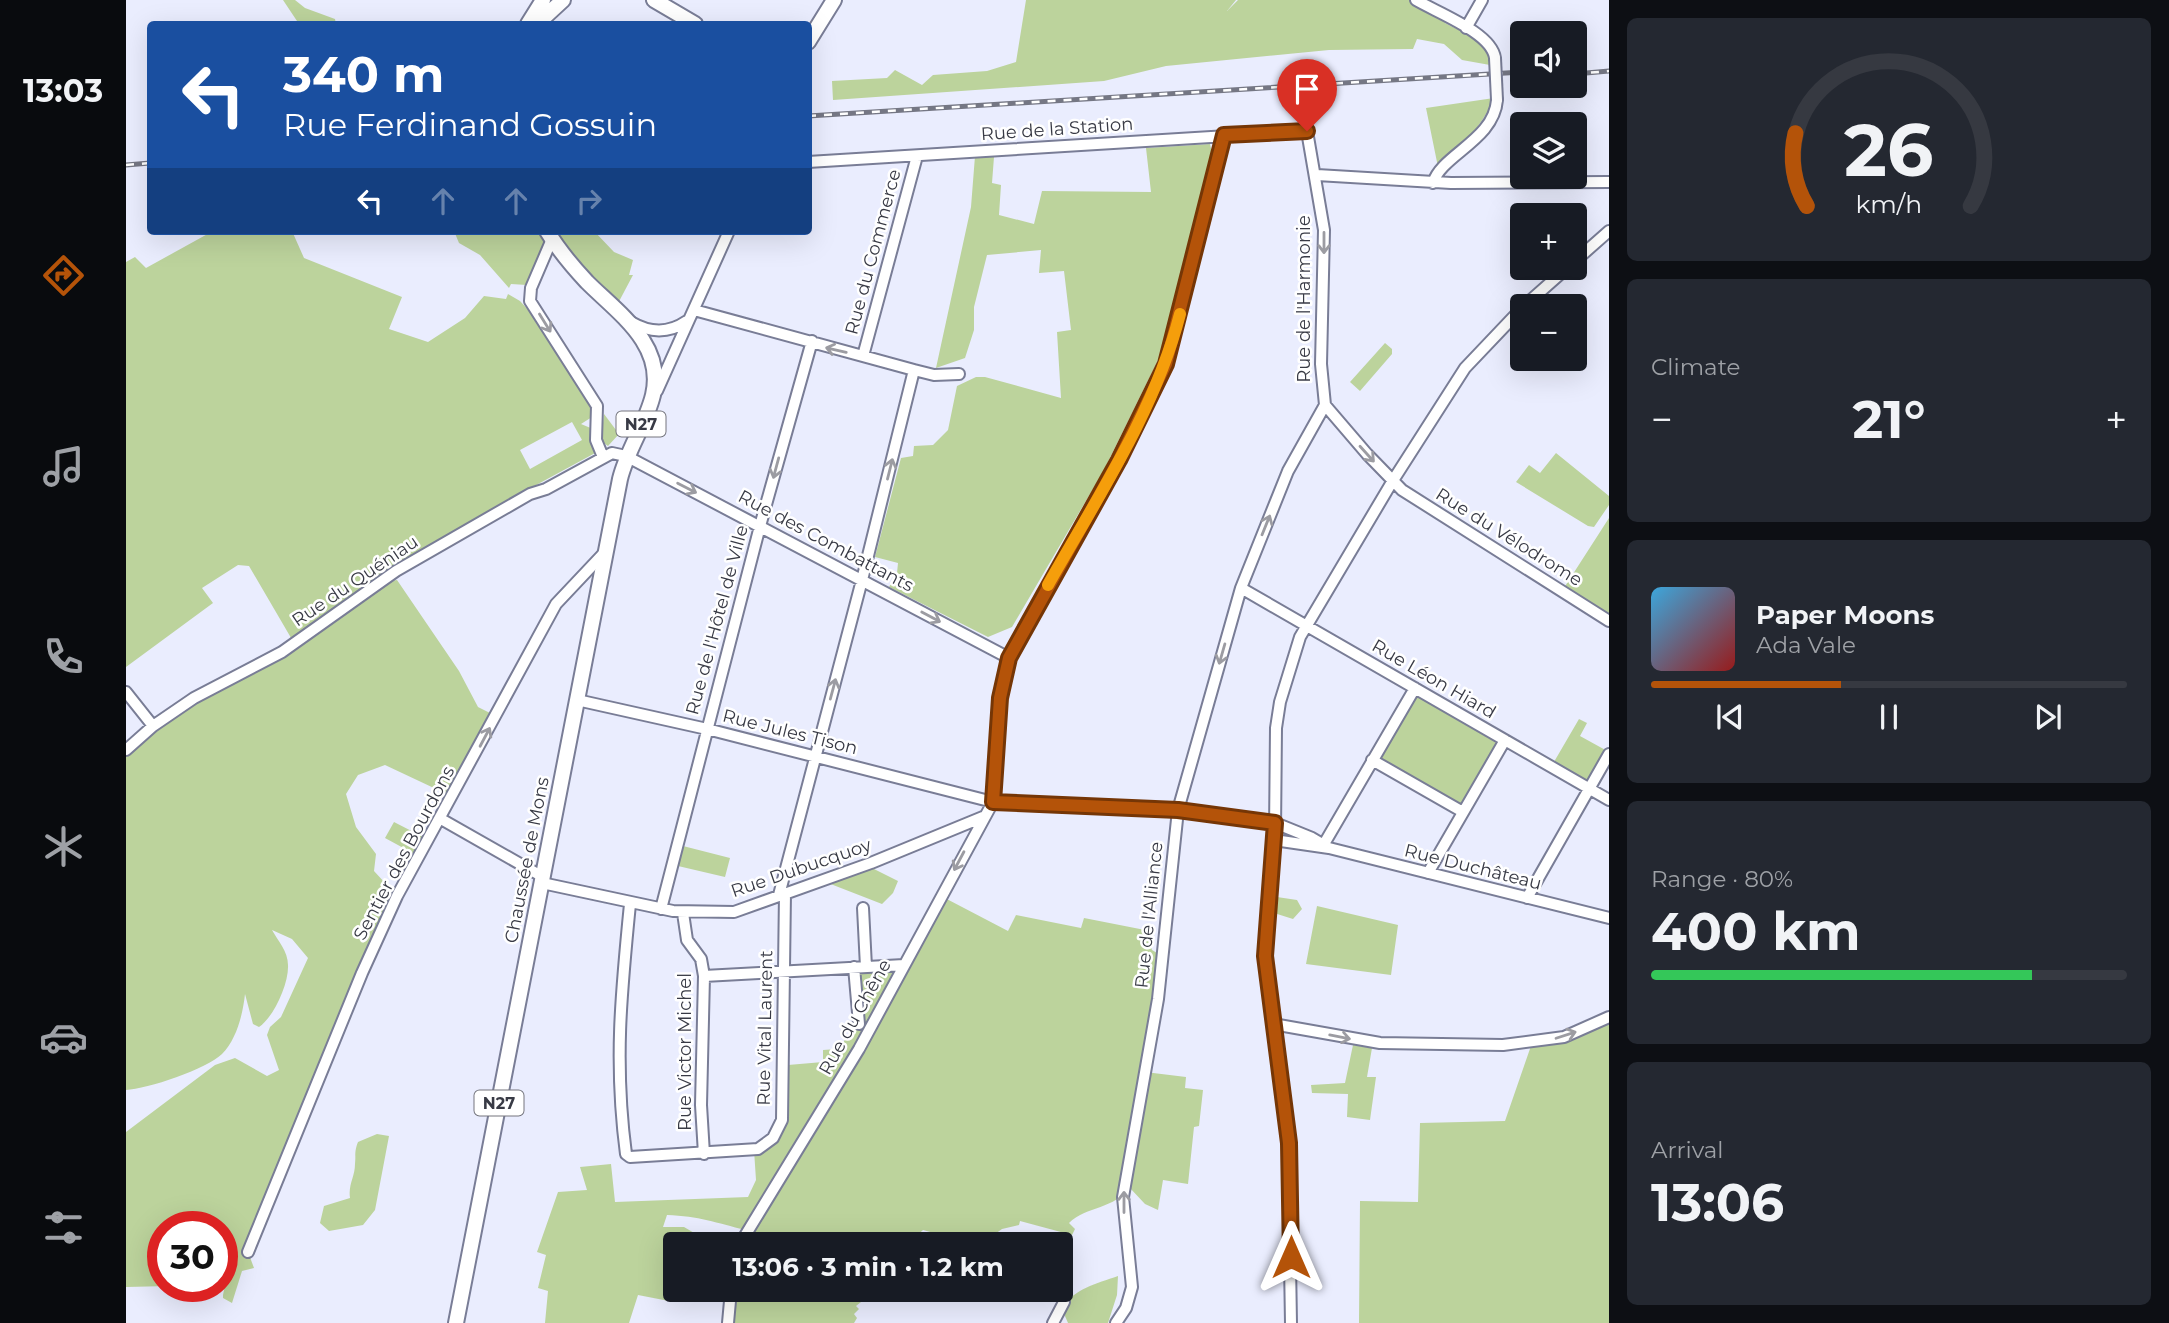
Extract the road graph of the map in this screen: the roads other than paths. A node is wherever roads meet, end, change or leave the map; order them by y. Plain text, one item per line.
1 (555, 0) edge
2 (563, 0) edge
3 (654, 0) edge
4 (834, 0) edge
5 (1416, 0) edge
6 (1482, 0) edge
7 (538, 12) edge
8 (690, 21) edge
9 (1466, 28) junction
10 (812, 37) edge
11 (1307, 131) joint
12 (1224, 135) junction
13 (917, 156) junction
14 (812, 162) edge
15 (1450, 163) junction
16 (1317, 175) junction
17 (1609, 182) edge
18 (1433, 183) junction
19 (1451, 183) junction
20 (1609, 231) edge
21 (550, 235) edge
22 (727, 235) edge
23 (1587, 250) edge
24 (1553, 280) edge
25 (1538, 294) edge
26 (692, 315) junction
27 (623, 317) junction
28 (1510, 321) edge
29 (678, 328) junction
30 (811, 341) junction
31 (679, 343) junction
32 (649, 349) junction
33 (863, 356) junction
34 (914, 370) junction
35 (959, 374) dead end
36 (1325, 405) junction
37 (649, 408) junction
38 (614, 455) junction
39 (1392, 482) junction
40 (760, 526) junction
41 (606, 551) junction
42 (862, 580) junction
43 (1241, 588) junction
44 (1609, 621) edge
45 (1306, 625) junction
46 (1009, 658) junction
47 (1415, 688) junction
48 (126, 692) edge
49 (577, 700) junction
50 (153, 726) junction
51 (707, 729) junction
52 (1505, 740) junction
53 (126, 751) edge
54 (1609, 754) edge
55 (815, 755) junction
56 (1372, 760) junction
57 (1589, 789) junction
58 (1609, 800) edge
59 (993, 802) junction
60 (1178, 810) junction
61 (1463, 812) junction
62 (983, 817) junction
63 (441, 819) junction
64 (1275, 831) junction
65 (1327, 846) junction
66 (1427, 873) junction
67 (543, 880) junction
68 (782, 894) junction
69 (1527, 898) junction
70 (631, 904) junction
71 (863, 908) dead end
72 (661, 909) junction
73 (684, 913) junction
74 (1609, 918) edge
75 (904, 965) junction
76 (854, 967) junction
77 (866, 967) junction
78 (782, 971) junction
79 (704, 976) junction
80 (1609, 1017) edge
81 (859, 1024) dead end
82 (1273, 1024) junction
83 (704, 1154) junction
84 (747, 1232) edge
85 (248, 1252) dead end
86 (731, 1302) edge
87 (1063, 1302) dead end
88 (456, 1323) edge
89 (728, 1323) edge
90 (1053, 1323) edge
91 (1116, 1323) edge
92 (1291, 1323) edge

1 - 7 main road
2 - 7 main road
3 - 8 main road
4 - 10 main road
5 - 9 street
6 - 9 street
9 - 15 street, bridge
11 - 12 street, Rue de la Station
11 - 16 street, Rue de l'Harmonie
12 - 13 street, Rue de la Station
12 - 46 street
13 - 14 street, Rue de la Station
13 - 33 street, Rue du Commerce
15 - 18 street
15 - 19 street
16 - 18 street
16 -> 36 street, Rue de l'Harmonie
17 - 19 street
18 - 19 street
20 - 23 street
21 - 27 main road
21 -> 38 street
22 - 26 street, Chaussée de Mons
24 - 25 street
26 - 29 street
26 - 30 street
26 - 31 street, Chaussée de Mons
27 - 29 street
27 - 32 main road
28 - 39 street
29 - 32 street
33 -> 30 street
30 -> 40 street, Rue de l'Hôtel de Ville
31 - 32 street
31 - 37 street, Chaussée de Mons
32 - 37 main road, Chaussée de Mons / N27
33 - 34 street
34 - 35 street
42 -> 34 street, Rue Vital Laurent
36 -> 39 street, Rue de l'Harmonie
43 -> 36 street, Rue de l'Alliance
37 - 38 main road, Chaussée de Mons / N27
38 -> 40 street, Rue des Combattants
38 - 41 main road, Chaussée de Mons / N27
38 - 50 street, Rue du Quéniau
39 - 44 street, Rue du Vélodrome
39 - 45 street
40 - 42 street, Rue des Combattants
40 - 51 street, Rue de l'Hôtel de Ville
41 - 49 main road, Chaussée de Mons / N27
63 -> 41 street, Sentier des Bourdons
42 -> 46 street, Rue des Combattants
55 -> 42 street, Rue Vital Laurent
43 - 45 street, Rue Léon Hiard
43 -> 60 street, Rue de l'Alliance
45 - 47 street, Rue Léon Hiard
45 - 64 street
46 - 59 street
47 - 52 street, Rue Léon Hiard
47 - 56 street
48 - 50 street
49 - 51 street, Rue Jules Tison
49 - 67 main road, Chaussée de Mons / N27
50 - 53 street, Rue du Quéniau
51 - 55 street, Rue Jules Tison
51 - 72 street, Rue de l'Hôtel de Ville
52 - 57 street, Rue Léon Hiard
52 - 61 street
54 - 57 street
55 - 59 street, Rue Jules Tison
55 - 68 street, Rue Vital Laurent
56 - 61 street
56 - 65 street
57 - 58 street, Rue Léon Hiard
57 - 69 street
59 - 60 street, Rue Jules Tison
59 - 62 street, Rue du Chêne
60 - 64 street, Rue Jules Tison
91 -> 60 street, Rue de l'Alliance
61 - 66 street
62 - 68 street, Rue Dubucquoy
62 -> 75 street, Rue du Chêne
63 - 67 street, Rue Dubucquoy
63 - 85 street, Sentier des Bourdons
64 - 65 street
64 - 65 street
64 - 82 street
65 - 66 street, Rue Duchâteau
66 - 69 street, Rue Duchâteau
67 - 70 street, Rue Dubucquoy
67 - 88 main road, Chaussée de Mons / N27
68 - 73 street, Rue Dubucquoy
68 - 78 street, Rue Vital Laurent
69 - 74 street, Rue Duchâteau
70 - 72 street, Rue Dubucquoy
70 - 83 street
71 - 77 street
72 - 73 street, Rue Dubucquoy
73 - 79 street, Rue Victor Michel
75 - 77 street
75 - 84 street, Rue du Chêne
76 - 77 street
76 - 78 street
76 - 81 street
78 - 79 street
78 - 83 street, Rue Vital Laurent
79 - 83 street, Rue Victor Michel
82 -> 80 street
82 - 92 street
86 - 89 street
87 - 90 street

